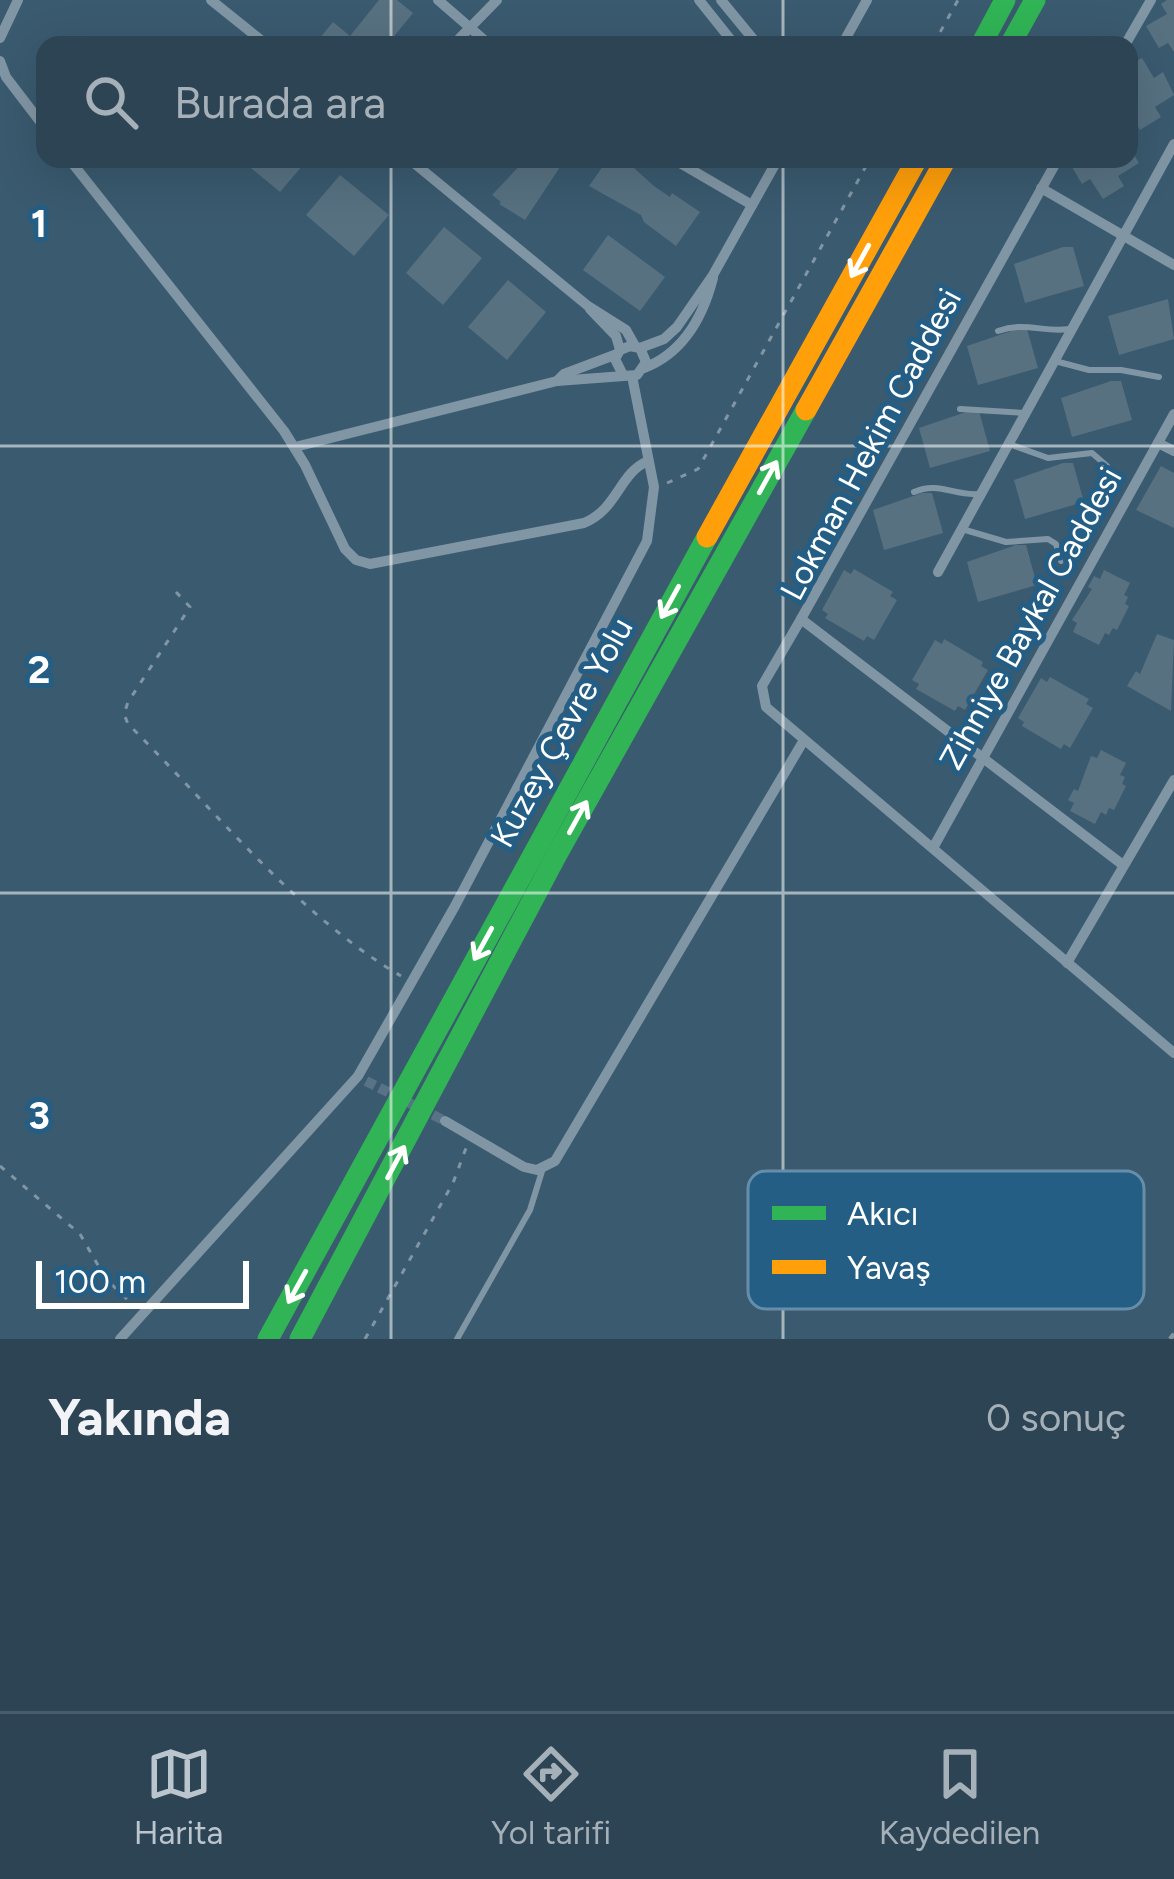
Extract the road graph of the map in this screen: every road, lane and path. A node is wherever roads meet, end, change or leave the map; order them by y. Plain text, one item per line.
1 (19, 0) edge
2 (212, 0) edge
3 (438, 0) edge
4 (497, 0) edge
5 (699, 0) edge
6 (721, 0) edge
7 (868, 0) edge
8 (958, 0) edge
9 (1005, 0) edge
10 (1039, 0) edge
11 (1151, 0) edge
12 (470, 28) junction
13 (1016, 35) edge
14 (256, 36) edge
15 (462, 36) edge
16 (479, 36) edge
17 (729, 36) edge
18 (751, 36) edge
19 (847, 36) edge
20 (938, 36) edge
21 (985, 36) edge
22 (1130, 36) edge
23 (0, 38) edge
24 (0, 62) edge
25 (36, 116) edge
26 (1174, 144) edge
27 (76, 168) edge
28 (420, 168) edge
29 (688, 168) edge
30 (773, 168) edge
31 (865, 168) edge
32 (912, 168) edge
33 (941, 168) edge
34 (1053, 168) edge
35 (1041, 188) junction
36 (752, 205) junction
37 (1122, 238) junction
38 (1174, 265) edge
39 (713, 275) junction
40 (588, 306) junction
41 (1072, 328) junction
42 (998, 331) dead end
43 (638, 347) junction
44 (619, 352) junction
45 (1055, 361) junction
46 (644, 368) junction
47 (627, 375) junction
48 (1159, 377) dead end
49 (557, 381) junction
50 (960, 409) dead end
51 (1026, 413) junction
52 (1174, 414) edge
53 (1158, 443) junction
54 (1009, 444) junction
55 (295, 447) junction
56 (1174, 452) edge
57 (648, 461) junction
58 (1107, 466) dead end
59 (654, 487) junction
60 (914, 492) dead end
61 (982, 494) junction
62 (962, 529) junction
63 (1061, 561) dead end
64 (938, 572) dead end
65 (176, 592) dead end
66 (801, 619) junction
67 (804, 740) junction
68 (983, 757) junction
69 (1174, 780) edge
70 (933, 848) junction
71 (1124, 866) junction
72 (1067, 962) junction
73 (412, 983) junction
74 (1174, 1053) edge
75 (445, 1121) tunnel mouth
76 (468, 1134) junction
77 (0, 1166) edge
78 (543, 1168) junction
79 (144, 1310) junction
80 (120, 1339) edge
81 (268, 1339) edge
82 (300, 1339) edge
83 (365, 1339) edge
84 (457, 1339) edge

1 - 23 street
2 - 14 street
3 - 12 street
4 - 12 street
5 - 17 street
6 - 18 street
7 - 19 street
8 - 20 path
9 - 21 highway
10 - 13 highway
11 - 22 street
12 - 15 street
12 - 16 street
24 - 25 street
26 - 37 street
27 - 55 street
28 - 40 street
29 - 36 street
30 - 36 street
31 - 59 path
32 -> 81 highway, Kuzey Çevre Yolu
82 -> 33 highway, Kuzey Çevre Yolu
34 - 35 street, Lokman Hekim Caddesi
35 - 37 street
35 - 66 street, Lokman Hekim Caddesi
36 - 39 street
37 - 38 street
37 - 41 street
39 - 43 street
39 - 46 street
40 - 43 street
40 - 44 street
41 - 42 lane
41 - 45 street
43 - 44 street
43 - 46 street
44 - 47 street
44 - 49 street
45 - 48 lane
45 - 51 street
46 - 47 street
47 - 49 street
47 - 57 street
49 - 55 street
50 - 51 lane
51 - 54 street
52 - 53 street, Zihniye Baykal Caddesi
53 - 56 street
53 - 68 street, Zihniye Baykal Caddesi
54 - 58 lane
54 - 61 street
55 - 57 street
57 - 59 street
59 - 73 street
60 - 61 lane
61 - 62 street
62 - 63 lane
62 - 64 street
65 - 73 path
66 - 67 street
66 - 68 street, Lokman Hekim Caddesi
67 - 70 street
67 - 78 street
68 - 70 street, Zihniye Baykal Caddesi
68 - 71 street, Lokman Hekim Caddesi
69 - 71 street
70 - 72 street
71 - 72 street
72 - 74 street
73 - 79 street
75 - 76 street
76 - 78 street
76 - 83 path
77 - 79 path
78 - 84 lane
79 - 80 street

